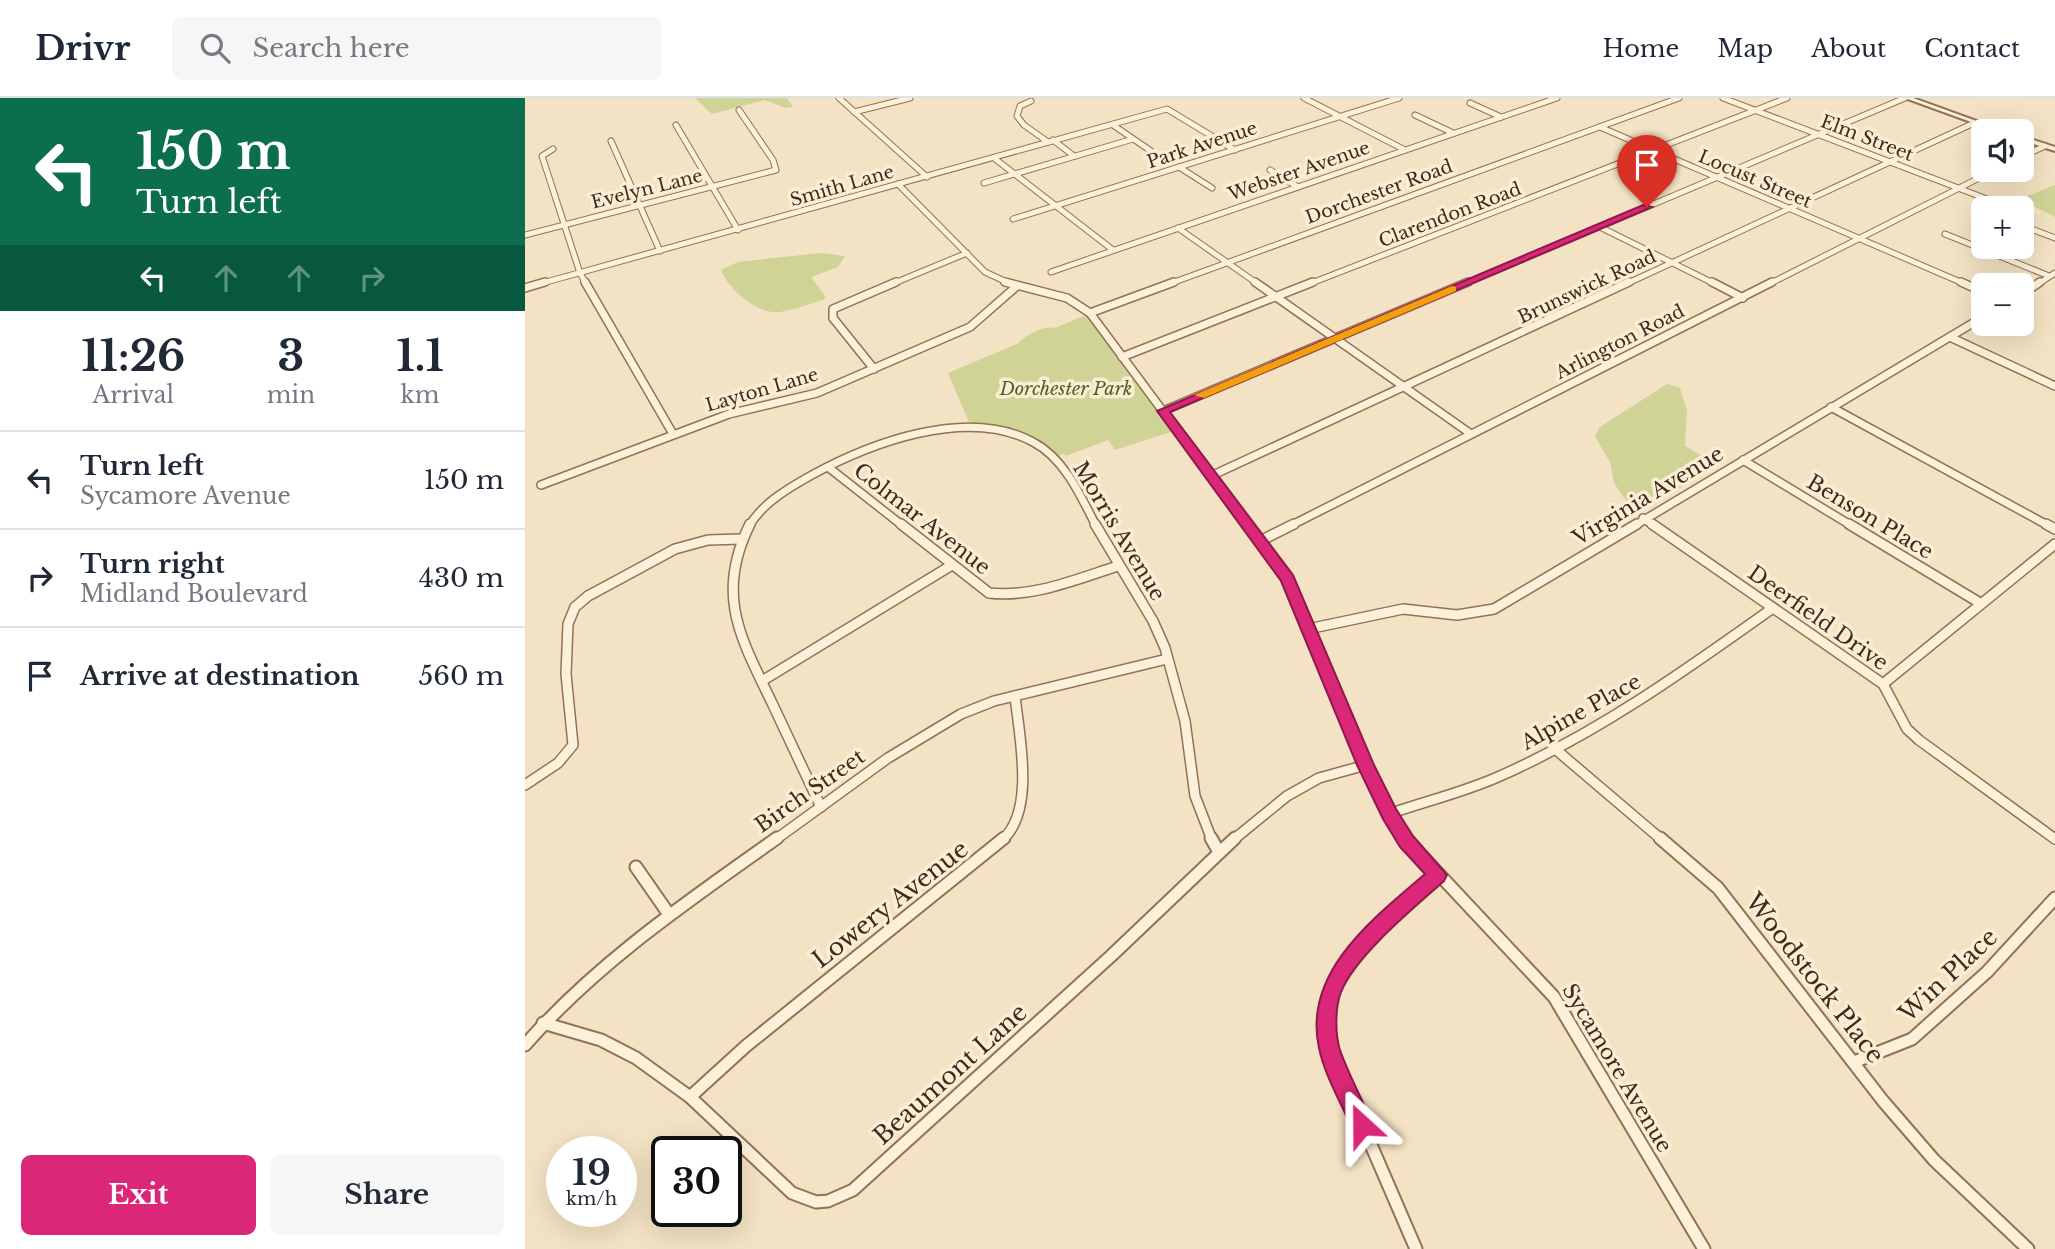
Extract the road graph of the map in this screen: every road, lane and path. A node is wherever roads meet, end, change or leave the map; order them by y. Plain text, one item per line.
1 (839, 98) edge
2 (910, 98) edge
3 (1304, 98) edge
4 (1399, 98) edge
5 (1538, 98) edge
6 (1557, 98) edge
7 (1679, 98) edge
8 (1723, 98) edge
9 (1787, 98) edge
10 (1906, 98) edge
11 (1031, 102) dead end
12 (1546, 102) junction
13 (1469, 103) dead end
14 (739, 110) dead end
15 (1755, 111) junction
16 (855, 112) junction
17 (1415, 115) dead end
18 (1339, 117) junction
19 (1501, 117) junction
20 (1971, 122) edge
21 (1971, 124) edge
22 (676, 125) dead end
23 (1113, 125) junction
24 (1599, 127) junction
25 (1453, 133) junction
26 (1817, 134) junction
27 (1133, 139) junction
28 (611, 141) dead end
29 (1050, 141) junction
30 (2034, 142) edge
31 (2045, 145) junction
32 (553, 149) dead end
33 (2055, 149) edge
34 (1235, 150) junction
35 (1405, 150) junction
36 (1654, 150) junction
37 (2034, 150) edge
38 (1151, 151) dead end
39 (1074, 156) junction
40 (994, 158) junction
41 (1890, 162) junction
42 (1179, 167) junction
43 (1270, 170) dead end
44 (1013, 174) junction
45 (927, 177) junction
46 (1716, 177) junction
47 (1971, 181) edge
48 (984, 183) dead end
49 (898, 184) junction
50 (711, 187) junction
51 (1298, 187) junction
52 (1212, 188) dead end
53 (1957, 188) junction
54 (1978, 196) edge
55 (1232, 202) dead end
56 (640, 206) junction
57 (1239, 206) junction
58 (1055, 207) junction
59 (1790, 209) junction
60 (1013, 219) dead end
61 (563, 225) junction
62 (1600, 227) junction
63 (1178, 228) junction
64 (738, 230) junction
65 (2034, 230) edge
66 (1945, 234) dead end
67 (525, 235) edge
68 (2055, 238) edge
69 (1860, 240) junction
70 (1113, 250) junction
71 (660, 251) junction
72 (967, 253) junction
73 (1227, 262) junction
74 (1673, 263) junction
75 (1051, 272) dead end
76 (580, 273) junction
77 (2052, 275) edge
78 (1017, 286) junction
79 (1971, 287) edge
80 (2034, 287) edge
81 (525, 288) edge
82 (1277, 297) junction
83 (1743, 298) junction
84 (1090, 313) junction
85 (1971, 324) edge
86 (1950, 337) junction
87 (1334, 339) junction
88 (1122, 357) junction
89 (874, 369) junction
90 (2055, 386) edge
91 (1403, 387) junction
92 (1831, 407) junction
93 (1163, 411) junction
94 (673, 434) junction
95 (1471, 434) junction
96 (1743, 460) junction
97 (828, 467) junction
98 (1211, 476) junction
99 (541, 485) dead end
100 (1643, 518) junction
101 (2055, 529) edge
102 (741, 538) junction
103 (1260, 541) junction
104 (2055, 544) edge
105 (952, 565) junction
106 (1118, 566) junction
107 (1980, 603) junction
108 (1773, 608) junction
109 (1308, 629) junction
110 (1167, 659) junction
111 (762, 681) junction
112 (1883, 684) junction
113 (1015, 696) junction
114 (1555, 748) junction
115 (1366, 765) junction
116 (525, 785) edge
117 (821, 807) junction
118 (1389, 814) junction
119 (2055, 839) edge
120 (1219, 852) junction
121 (636, 867) dead end
122 (1437, 875) junction
123 (2055, 898) edge
124 (668, 913) junction
125 (543, 1023) junction
126 (525, 1045) edge
127 (1854, 1062) junction
128 (690, 1097) junction
129 (1416, 1249) edge
130 (1704, 1249) edge
131 (2028, 1249) edge

1 - 16 street
2 - 16 street
3 - 18 street
4 - 18 street, Park Avenue
5 - 12 street
6 - 12 street, Webster Avenue
7 - 24 street, Dorchester Road
8 - 15 street, Elm Street
9 - 15 street, Clarendon Road
10 - 20 street
10 - 26 street
11 - 29 street
12 - 19 street, Webster Avenue
13 - 19 street
14 - 50 street, Evelyn Lane
15 - 26 street, Elm Street
15 - 36 street, Clarendon Road
16 - 45 street
17 - 25 street
18 - 34 street, Park Avenue
18 - 35 street
19 - 25 street, Webster Avenue
21 - 41 street, Brunswick Road
22 - 50 street
23 - 27 street
23 - 29 street, Smith Lane
23 - 34 street, Smith Lane
24 - 36 street, Locust Street
24 - 73 street, Dorchester Road
25 - 35 street, Webster Avenue
26 - 41 street, Elm Street
26 - 46 street
27 - 38 street
27 - 39 street
28 - 56 street
29 - 39 street
29 - 40 street, Smith Lane
30 - 31 street
31 - 33 street
31 - 37 street
32 - 61 street
34 - 42 street, Park Avenue
35 - 51 street, Webster Avenue
36 - 46 street, Locust Street
36 - 82 street, Clarendon Road
39 - 44 street
40 - 44 street
40 - 45 street, Smith Lane
41 - 53 street, Elm Street
41 - 59 street, Brunswick Road
42 - 52 street
42 - 58 street, Park Avenue
43 - 51 street
44 - 48 street
44 - 58 street
45 - 49 street, Smith Lane
46 - 59 street, Locust Street
46 - 62 street
47 - 53 street, Arlington Road
49 - 64 street, Smith Lane
49 - 72 street, Sycamore Avenue
50 - 56 street, Evelyn Lane
50 - 64 street
51 - 57 street, Webster Avenue
53 - 54 street, Elm Street
53 - 69 street, Arlington Road
55 - 57 street
56 - 61 street, Evelyn Lane
56 - 71 street
57 - 63 street, Webster Avenue
58 - 60 street, Park Avenue
58 - 70 street
59 - 69 street, Locust Street
59 - 74 street, Brunswick Road
61 - 67 street, Evelyn Lane
61 - 76 street
62 - 74 street
62 - 87 street
63 - 70 street, Webster Avenue
63 - 73 street
64 - 71 street, Smith Lane
65 - 68 street
66 - 77 street
69 - 79 street, Locust Street
69 - 83 street, Arlington Road
70 - 75 street, Webster Avenue
71 - 76 street, Smith Lane
72 - 78 street, Sycamore Avenue
72 - 89 street
73 - 82 street
73 - 84 street, Dorchester Road
74 - 83 street
74 - 91 street, Brunswick Road
76 - 81 street, Smith Lane
76 - 94 street
77 - 80 street
78 - 84 street, Sycamore Avenue
78 - 89 street, Layton Lane
82 - 87 street
82 - 88 street, Clarendon Road
83 - 95 street, Arlington Road
84 - 88 street, Sycamore Avenue
85 - 86 street, Virginia Avenue
86 - 90 street
86 - 92 street, Virginia Avenue
87 - 91 street
87 - 93 street
88 - 93 street, Sycamore Avenue
89 - 94 street, Layton Lane
91 - 95 street
91 - 98 street, Brunswick Road
92 - 96 street, Virginia Avenue
92 - 101 street
93 - 98 street, Sycamore Avenue
94 - 99 street, Layton Lane
95 - 103 street, Arlington Road
96 - 100 street, Virginia Avenue
96 - 107 street, Benson Place
97 - 102 street, Morris Avenue
97 - 105 street, Colmar Avenue
97 - 106 street, Morris Avenue
98 - 103 street, Sycamore Avenue
100 - 108 street, Deerfield Drive
100 - 109 street, Virginia Avenue
102 - 111 street
102 - 116 street
103 - 109 street, Sycamore Avenue
104 - 107 street
105 - 106 street, Colmar Avenue
105 - 111 street
106 - 110 street, Morris Avenue
107 - 112 street
108 - 112 street, Deerfield Drive
108 - 114 street, Alpine Place
109 - 115 street, Sycamore Avenue
110 - 113 street, Birch Street
110 - 120 street, Morris Avenue
111 - 117 street
112 - 119 street, Deerfield Drive
113 - 117 street, Birch Street
113 - 128 street, Lowery Avenue
114 - 118 street, Alpine Place
114 - 127 street, Woodstock Place
115 - 118 street, Sycamore Avenue
115 - 120 street, Beaumont Lane
117 - 124 street, Birch Street
118 - 122 street, Sycamore Avenue
120 - 128 street, Beaumont Lane
121 - 124 street
122 - 129 street
122 - 130 street, Sycamore Avenue
123 - 127 street, Win Place
124 - 125 street, Birch Street
125 - 126 street, Birch Street
125 - 128 street, Beaumont Lane
127 - 131 street, Woodstock Place

